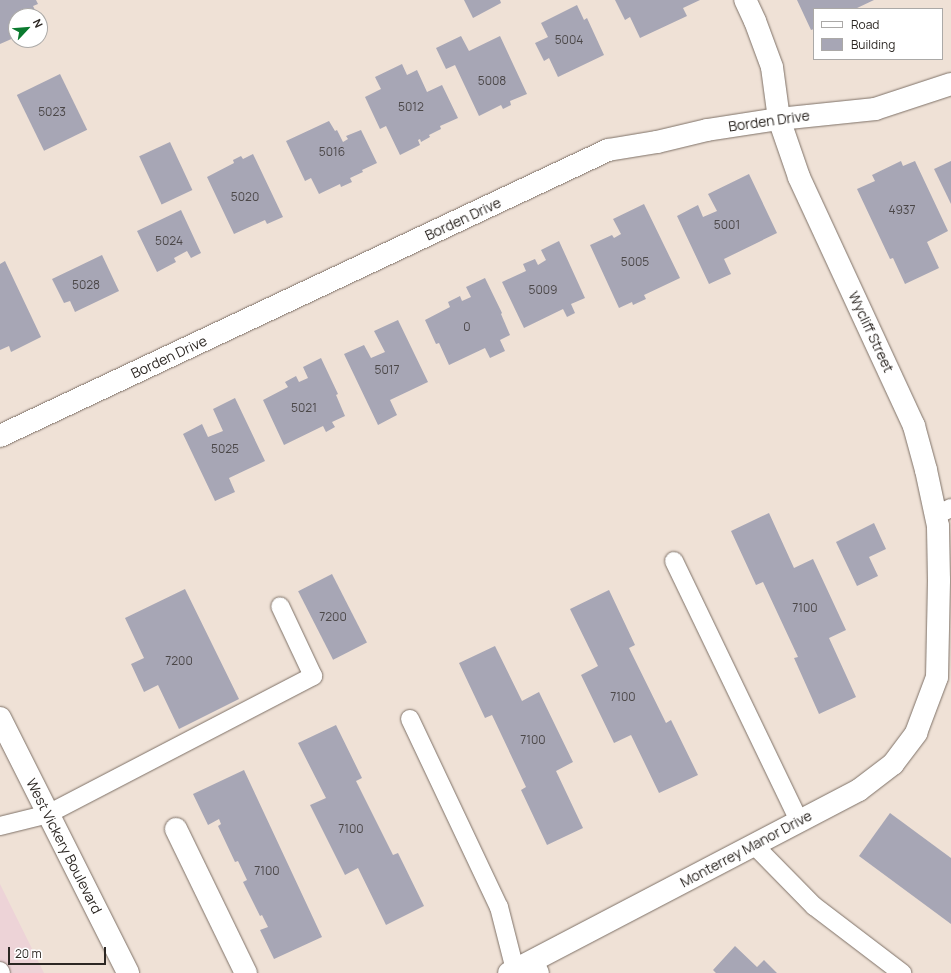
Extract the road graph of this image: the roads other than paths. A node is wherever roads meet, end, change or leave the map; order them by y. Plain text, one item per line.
1 (745, 0) edge
2 (951, 84) edge
3 (779, 119) junction
4 (0, 436) edge
5 (943, 511) edge
6 (674, 561) dead end
7 (280, 606) dead end
8 (937, 677) joint
9 (0, 718) edge
10 (410, 719) dead end
11 (48, 814) junction
12 (798, 821) junction
13 (0, 826) edge
14 (176, 829) dead end
15 (754, 845) junction
16 (537, 967) edge
17 (512, 971) edge
18 (128, 973) edge
19 (246, 973) edge
20 (902, 973) edge

1 - 3 street, Wycliff Street
2 - 3 street, Borden Drive
3 - 4 street, Borden Drive
3 - 5 street, Wycliff Street
5 - 8 street, Wycliff Street
6 - 12 lane
7 - 11 lane
8 - 12 street, Monterrey Manor Drive
9 - 11 street, West Vickery Boulevard
10 - 17 lane
11 - 13 lane
11 - 18 street, West Vickery Boulevard
12 - 15 street, Monterrey Manor Drive
14 - 19 street
15 - 16 street, Monterrey Manor Drive
15 - 20 lane
16 - 17 street, Monterrey Manor Drive

